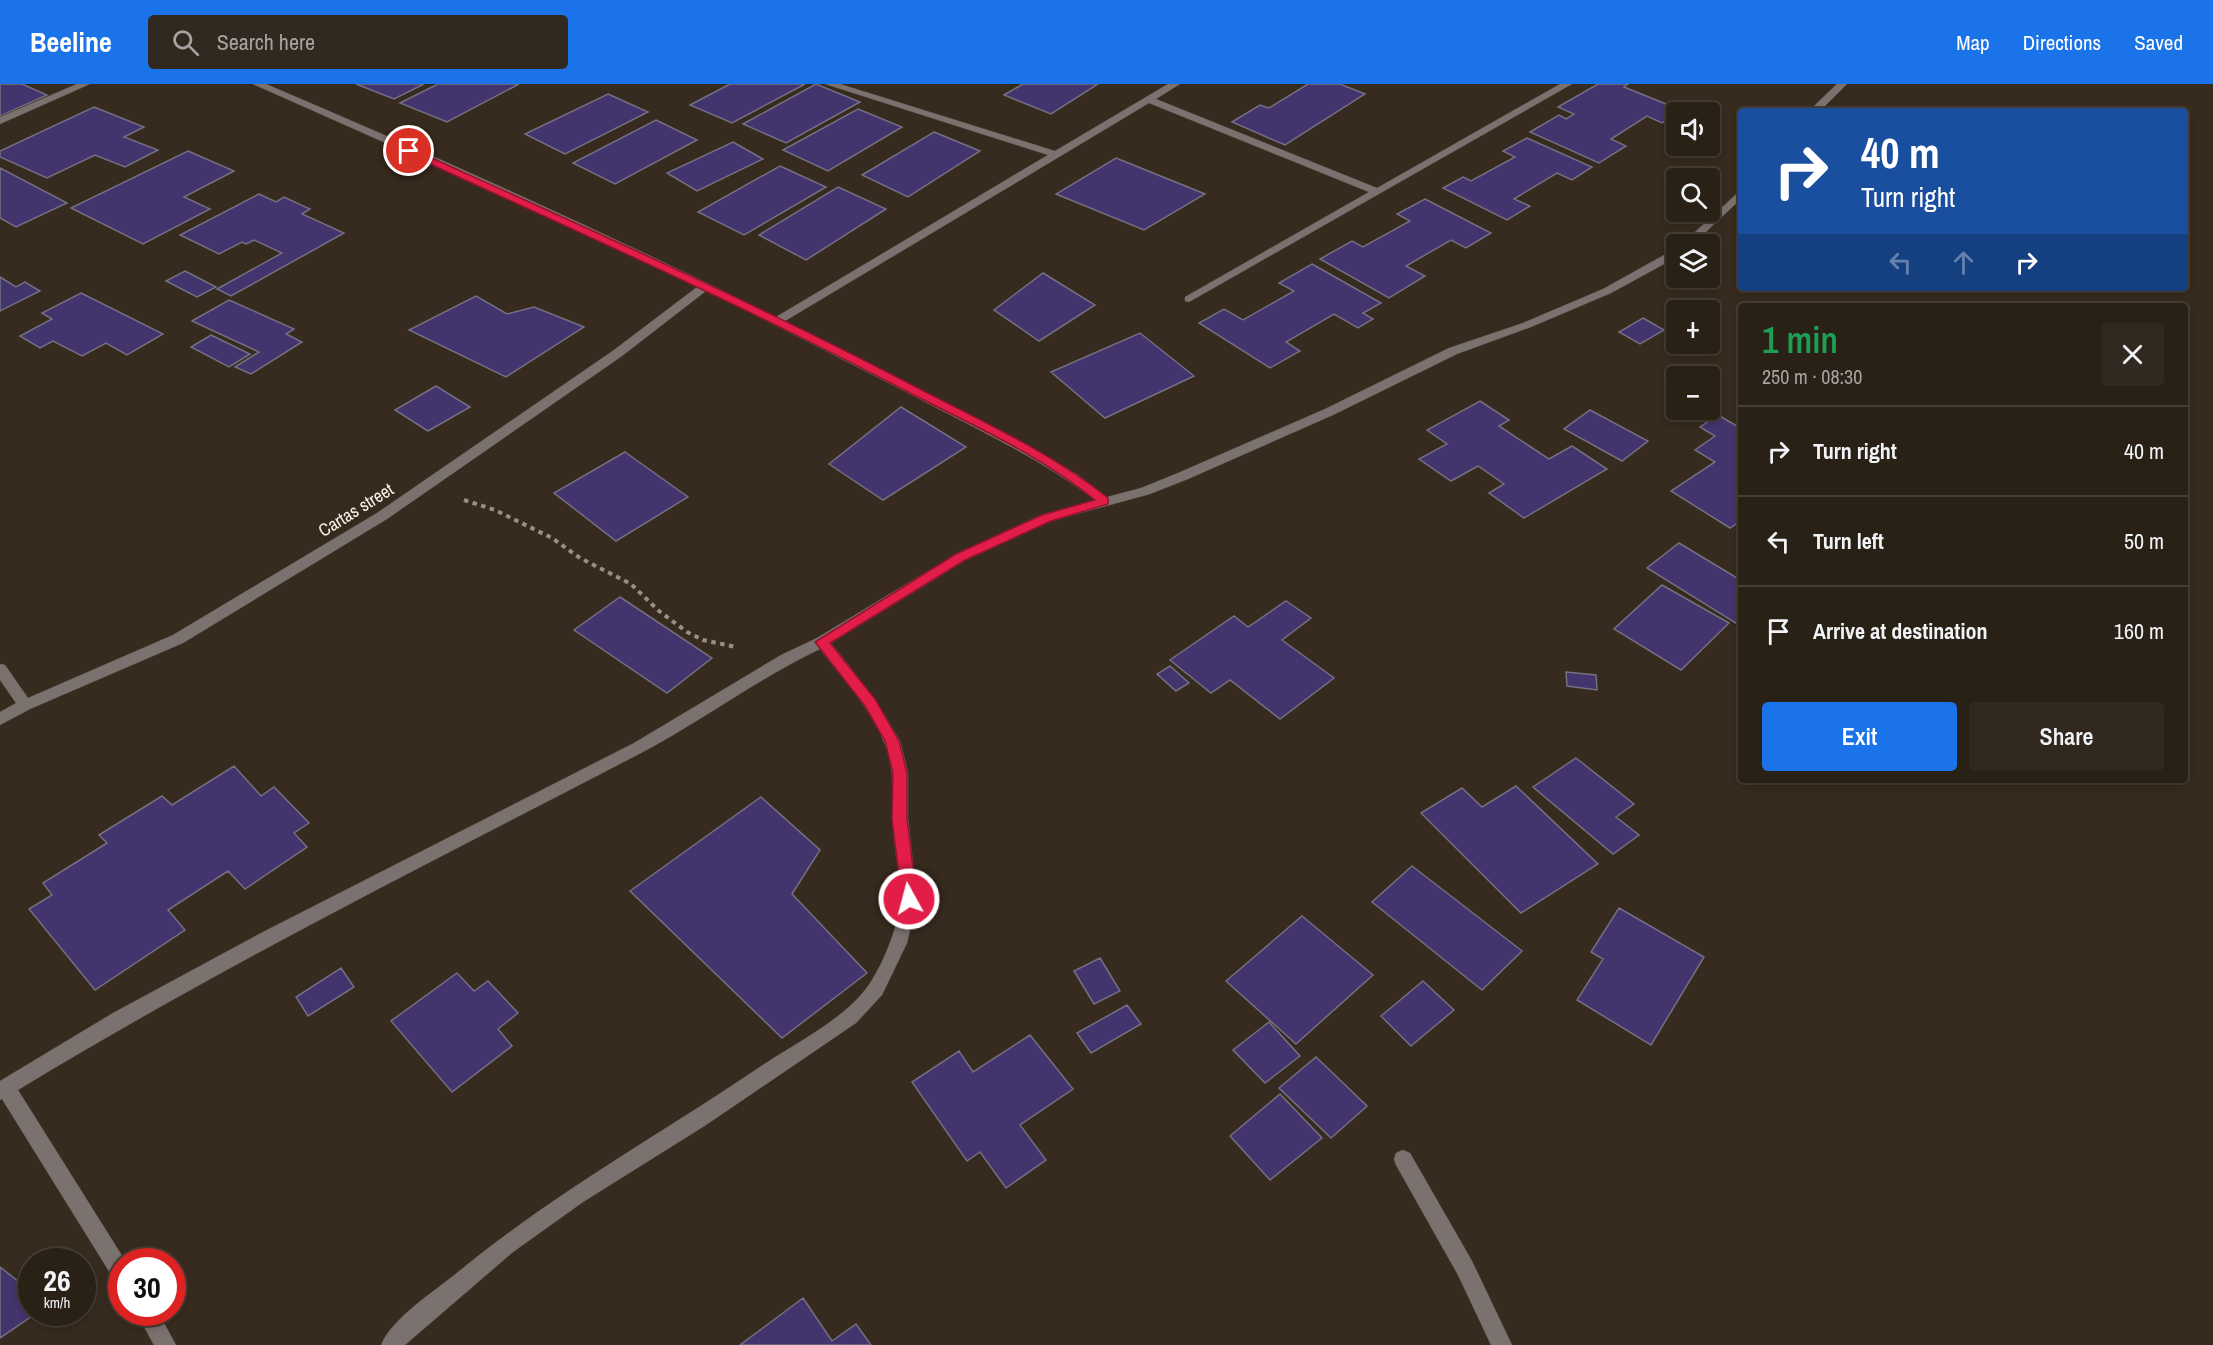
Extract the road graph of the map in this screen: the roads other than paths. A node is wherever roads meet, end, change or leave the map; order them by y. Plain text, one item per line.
1 (86, 84) edge
2 (258, 84) edge
3 (830, 84) edge
4 (1174, 84) edge
5 (1567, 84) edge
6 (1842, 84) edge
7 (1149, 100) junction
8 (1817, 108) edge
9 (0, 121) edge
10 (1057, 155) junction
11 (1378, 192) junction
12 (1738, 196) edge
13 (1698, 234) edge
14 (1666, 258) edge
15 (705, 286) junction
16 (1189, 299) dead end
17 (777, 321) junction
18 (1104, 501) junction
19 (822, 642) junction
20 (0, 669) edge
21 (24, 705) junction
22 (0, 719) edge
23 (3, 1090) edge
24 (1403, 1159) dead end
25 (108, 1252) edge
26 (154, 1326) edge
27 (166, 1345) edge
28 (391, 1345) edge
29 (1503, 1345) edge

1 - 9 street
2 - 15 street
3 - 10 street
4 - 7 street
5 - 11 street
6 - 8 street
7 - 10 street
7 - 11 street
10 - 17 street
11 - 16 street
12 - 13 street
14 - 18 street
15 - 17 street
15 - 21 street, Cartas street
17 - 18 street
18 - 19 street
19 - 23 street
19 - 28 street
20 - 21 street
21 - 22 street, Cartas street
23 - 25 street
24 - 29 street
26 - 27 street

